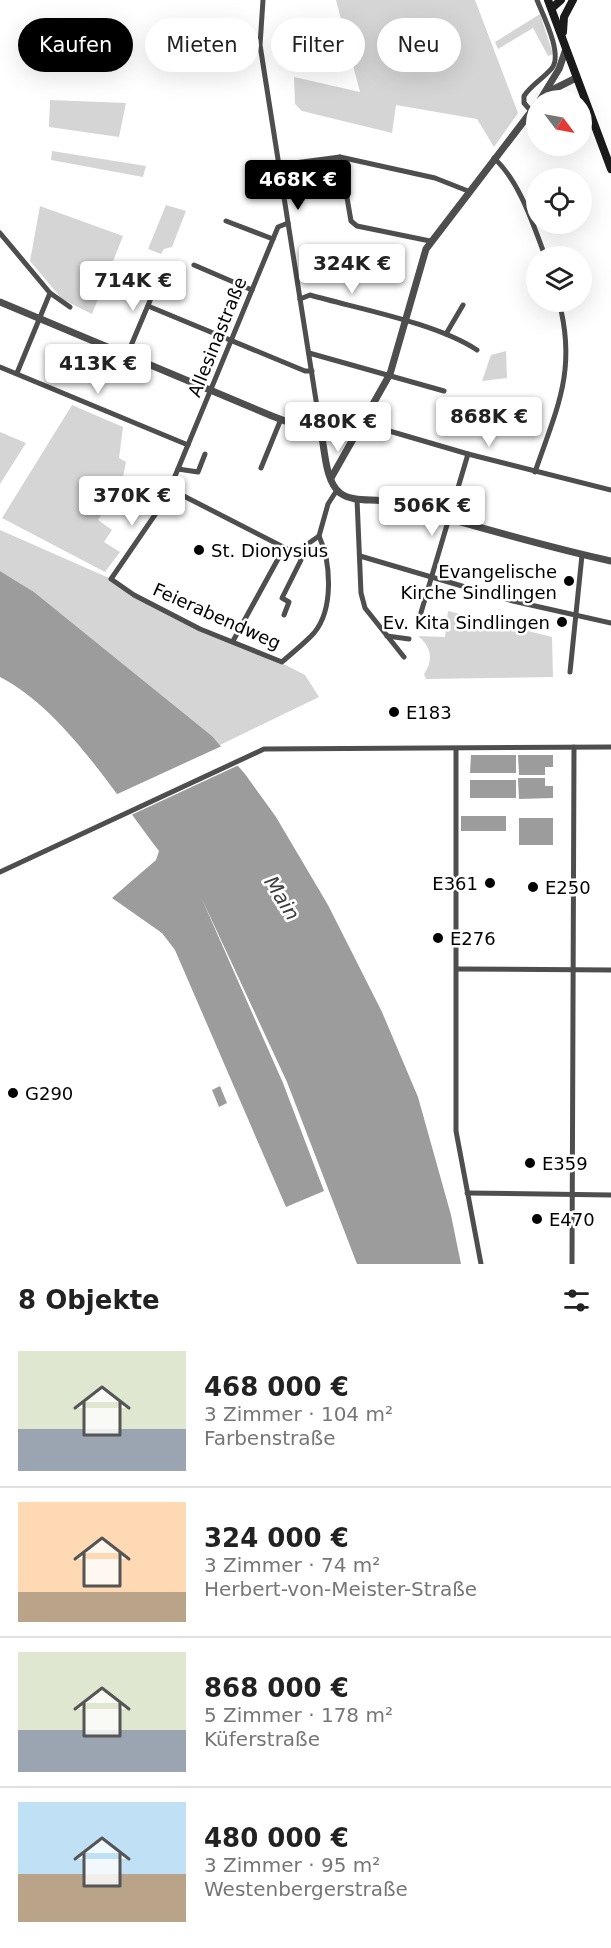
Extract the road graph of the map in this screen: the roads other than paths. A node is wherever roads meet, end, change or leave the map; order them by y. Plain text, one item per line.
1 (264, 0) edge
2 (537, 0) edge
3 (568, 2) edge
4 (551, 6) edge
5 (562, 39) junction
6 (566, 50) junction
7 (576, 78) junction
8 (530, 90) edge
9 (546, 90) edge
10 (552, 90) edge
11 (526, 117) edge
12 (340, 157) junction
13 (494, 158) junction
14 (279, 165) junction
15 (611, 169) edge
16 (468, 191) junction
17 (226, 220) dead end
18 (288, 224) junction
19 (0, 233) edge
20 (273, 239) junction
21 (430, 241) junction
22 (541, 246) edge
23 (194, 266) dead end
24 (160, 277) dead end
25 (252, 290) junction
26 (50, 293) junction
27 (300, 299) junction
28 (0, 302) edge
29 (463, 305) dead end
30 (148, 306) junction
31 (70, 307) dead end
32 (561, 312) edge
33 (39, 319) junction
34 (405, 322) junction
35 (446, 334) junction
36 (232, 340) junction
37 (477, 350) dead end
38 (309, 353) junction
39 (127, 355) junction
40 (0, 367) edge
41 (312, 371) junction
42 (16, 373) junction
43 (390, 375) junction
44 (211, 390) junction
45 (444, 391) dead end
46 (281, 419) junction
47 (362, 423) junction
48 (321, 432) junction
49 (188, 445) junction
50 (205, 454) dead end
51 (468, 454) junction
52 (261, 468) dead end
53 (178, 469) junction
54 (535, 472) junction
55 (331, 478) junction
56 (172, 490) junction
57 (337, 490) junction
58 (611, 490) edge
59 (357, 499) junction
60 (449, 519) junction
61 (319, 536) junction
62 (284, 548) junction
63 (298, 553) junction
64 (582, 555) junction
65 (360, 556) junction
66 (611, 561) edge
67 (111, 577) joint
68 (432, 578) junction
69 (284, 615) dead end
70 (575, 615) junction
71 (611, 623) edge
72 (417, 626) dead end
73 (387, 636) junction
74 (409, 639) dead end
75 (234, 641) junction
76 (404, 657) dead end
77 (570, 672) dead end
78 (574, 747) junction
79 (611, 747) edge
80 (456, 748) junction
81 (0, 872) edge
82 (457, 969) junction
83 (573, 969) junction
84 (611, 970) edge
85 (467, 1193) junction
86 (611, 1195) edge
87 (572, 1196) junction
88 (481, 1264) edge
89 (572, 1264) edge

1 - 14 street
2 - 8 street
3 - 4 main road
3 - 5 main road
4 - 5 main road
5 - 6 main road
6 - 7 main road
6 - 9 street
7 - 10 street
7 - 15 main road
11 - 13 street
12 - 14 street
12 - 16 street
12 - 21 street
13 - 16 street
13 - 22 street
14 - 18 street
16 - 21 street
17 - 20 street
18 - 20 street, Allesinastraße
18 - 27 street
19 - 26 street
20 - 25 street, Allesinastraße
21 - 34 street
23 - 25 street
24 - 30 street
25 - 36 street, Allesinastraße
26 - 31 street
26 - 33 street
27 - 34 street
27 - 38 street
28 - 33 street
29 - 35 street
30 - 36 street
30 - 39 street
32 - 54 street
33 - 39 street
33 - 42 street
34 - 35 street
34 - 43 street
35 - 37 street
36 - 41 street
36 - 44 street, Allesinastraße
38 - 41 street
38 - 43 street
39 - 44 street
40 - 42 street
41 - 48 street
42 - 49 street
43 - 45 street
43 - 47 street
44 - 46 street
44 - 49 street, Allesinastraße
46 - 48 street
46 - 52 street
47 - 51 street
47 - 55 street
48 - 55 street
49 - 53 street, Allesinastraße
50 - 53 street
51 - 54 street
51 - 60 street
53 - 56 street, Allesinastraße
54 - 58 street
55 - 57 street
56 - 62 street
56 - 67 street, Allesinastraße
57 - 59 street
57 - 61 street
59 - 60 street
59 - 65 street
60 - 64 street
60 - 68 street
61 - 63 street
61 - 75 street, Feierabendweg
62 - 63 street
62 - 75 street
63 - 69 street
64 - 66 street
64 - 70 street
65 - 68 street
65 - 73 street
67 - 75 street, Feierabendweg
68 - 70 street
68 - 72 street
70 - 71 street
70 - 77 street
73 - 74 street
73 - 76 street
78 - 79 street
78 - 80 street
78 - 83 street
80 - 81 street
80 - 82 street
82 - 83 street
82 - 85 street
83 - 84 street
83 - 87 street
85 - 87 street
85 - 88 street
86 - 87 street
87 - 89 street

